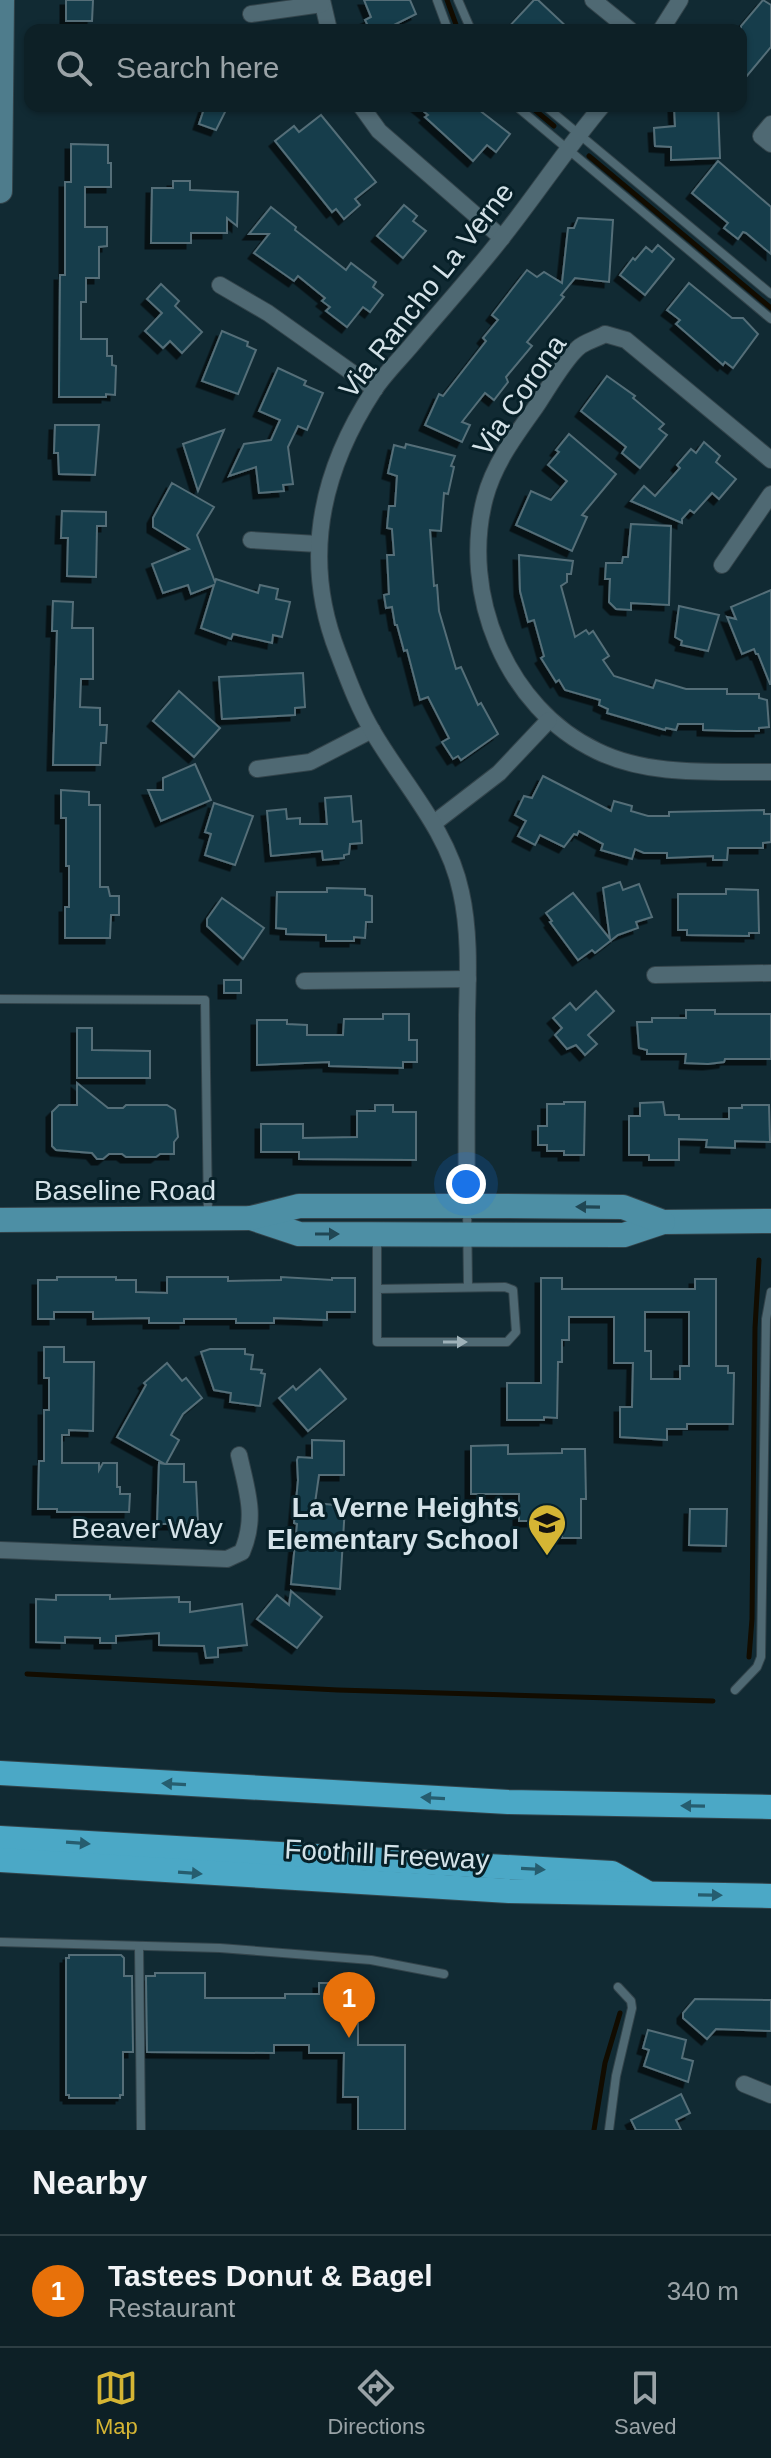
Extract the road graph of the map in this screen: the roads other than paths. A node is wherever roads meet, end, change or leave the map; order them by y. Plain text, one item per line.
1 (2, 0) edge
2 (437, 0) edge
3 (458, 0) edge
4 (593, 0) edge
5 (680, 0) edge
6 (322, 2) edge
7 (251, 14) dead end
8 (328, 24) edge
9 (446, 24) edge
10 (468, 24) edge
11 (623, 24) edge
12 (665, 24) edge
13 (365, 112) edge
14 (523, 112) edge
15 (553, 112) edge
16 (597, 112) edge
17 (771, 124) edge
18 (580, 132) junction
19 (771, 144) edge
20 (566, 149) junction
21 (0, 191) edge
22 (502, 238) junction
23 (220, 285) dead end
24 (771, 294) edge
25 (771, 319) edge
26 (375, 389) junction
27 (771, 460) edge
28 (771, 494) edge
29 (251, 540) dead end
30 (318, 544) junction
31 (722, 565) dead end
32 (549, 720) junction
33 (372, 730) junction
34 (257, 769) dead end
35 (771, 772) edge
36 (434, 823) junction
37 (771, 973) edge
38 (655, 975) dead end
39 (468, 979) junction
40 (304, 981) dead end
41 (0, 999) edge
42 (467, 1206) junction
43 (251, 1218) junction
44 (208, 1219) junction
45 (0, 1220) edge
46 (771, 1221) edge
47 (663, 1222) junction
48 (468, 1233) junction
49 (377, 1234) junction
50 (468, 1287) junction
51 (377, 1289) junction
52 (771, 1292) edge
53 (239, 1455) dead end
54 (0, 1550) edge
55 (735, 1690) dead end
56 (0, 1773) edge
57 (771, 1807) edge
58 (0, 1838) edge
59 (0, 1860) edge
60 (648, 1893) junction
61 (771, 1896) edge
62 (0, 1942) edge
63 (139, 1946) junction
64 (444, 1974) dead end
65 (618, 1987) dead end
66 (744, 2084) dead end
67 (771, 2095) edge
68 (141, 2130) edge
69 (609, 2130) edge

1 - 21 main road
2 - 9 lane
3 - 10 lane
4 - 11 street
5 - 12 street
6 - 7 street
6 - 8 street
13 - 22 street
14 - 20 lane
15 - 18 lane
16 - 18 street, Via Rancho La Verne
17 - 19 street
18 - 20 street, Via Rancho La Verne
18 - 24 lane
20 - 22 street, Via Rancho La Verne
20 - 25 lane
22 - 26 street, Via Rancho La Verne
23 - 26 street
26 - 30 street, Via Rancho La Verne
27 - 32 street, Via Corona
28 - 31 street
29 - 30 street
30 - 33 street, Via Rancho La Verne
32 - 35 street, Via Corona
32 - 36 street
33 - 34 street
33 - 36 street, Via Rancho La Verne
36 - 39 street, Via Rancho La Verne
37 - 38 street
39 - 40 street
39 - 42 street, Via Rancho La Verne
41 - 44 lane
42 - 43 main road, Baseline Road
47 -> 42 main road, Baseline Road
42 - 48 lane
43 - 44 main road, Baseline Road
43 -> 49 main road, Baseline Road
44 - 45 main road, Baseline Road
46 - 47 main road, Baseline Road
47 - 48 main road, Baseline Road
48 - 49 main road, Baseline Road
48 - 50 lane
49 - 51 lane
50 - 51 lane
51 -> 50 lane
52 - 55 lane
53 - 54 street, Beaver Way
57 -> 56 highway, Foothill Freeway
58 -> 60 highway
59 -> 60 highway, Foothill Freeway
60 -> 61 highway, Foothill Freeway
62 - 63 lane
63 - 64 lane
63 - 68 lane
65 - 69 lane
66 - 67 street

